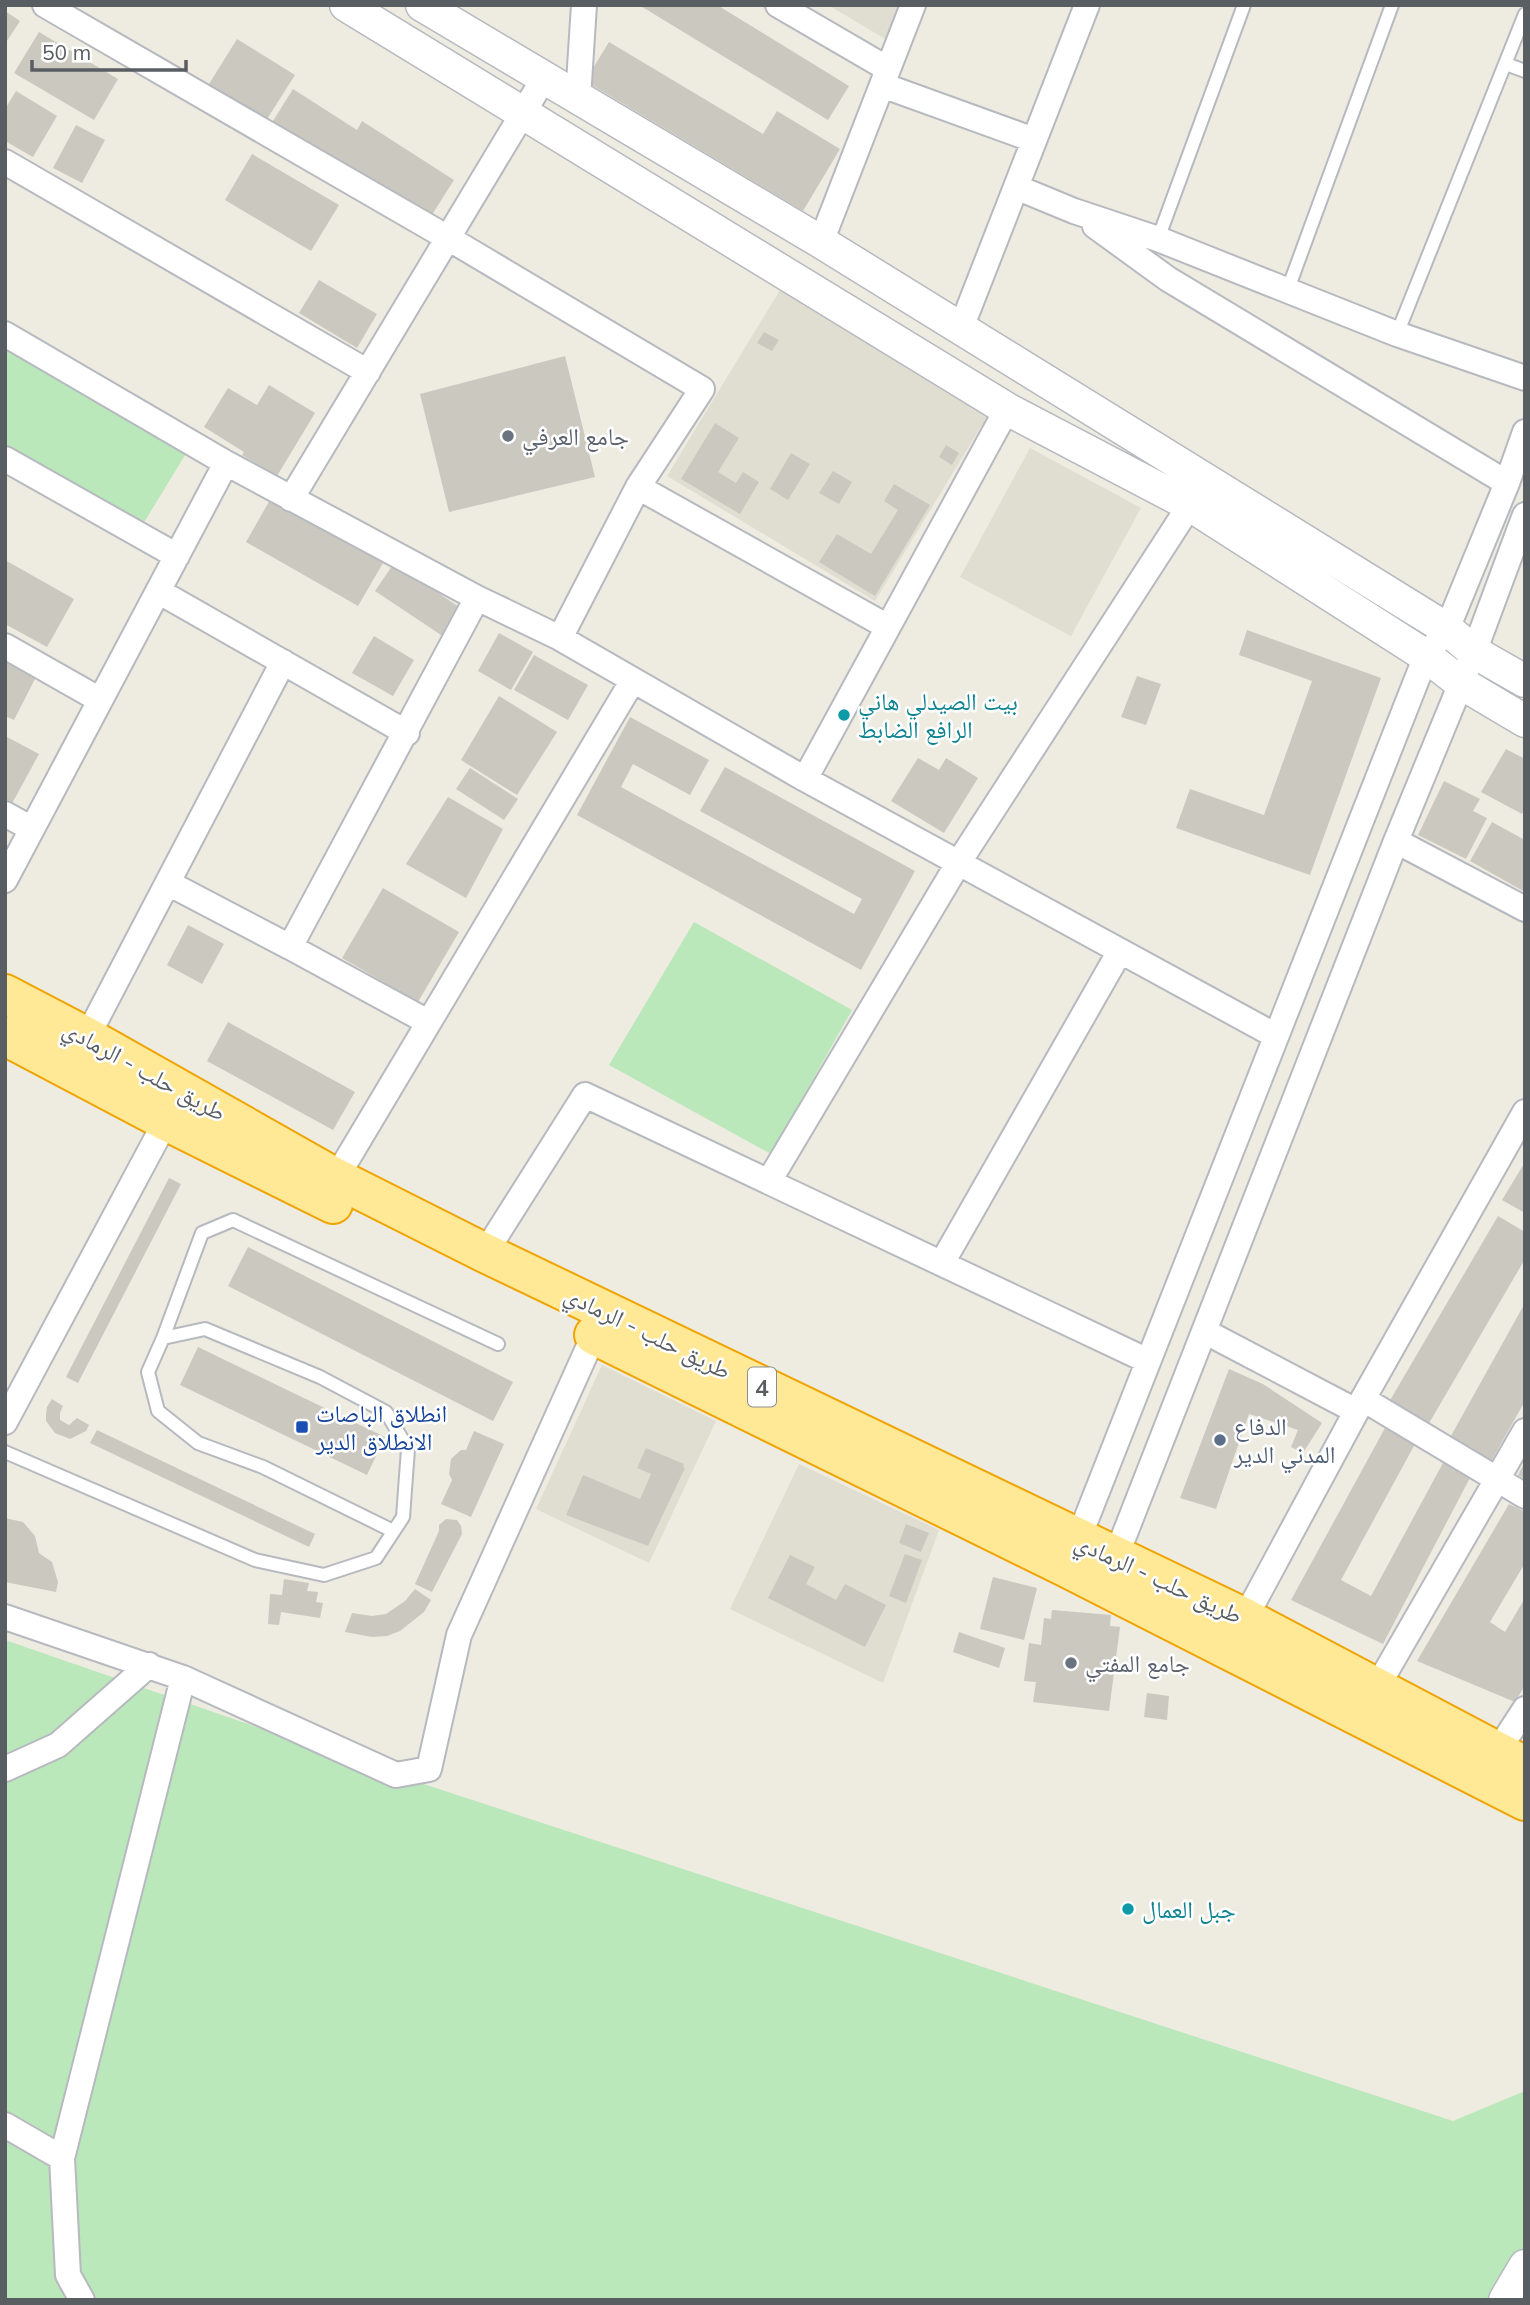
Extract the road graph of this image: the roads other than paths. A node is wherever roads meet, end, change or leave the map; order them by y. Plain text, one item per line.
1 (45, 5) edge
2 (346, 5) edge
3 (422, 5) edge
4 (584, 5) edge
5 (778, 5) edge
6 (913, 5) edge
7 (1087, 5) edge
8 (1244, 5) edge
9 (1392, 5) edge
10 (1525, 14) edge
11 (1506, 64) junction
12 (1525, 71) edge
13 (885, 77) junction
14 (544, 78) junction
15 (578, 98) junction
16 (524, 112) junction
17 (1034, 140) junction
18 (5, 162) edge
19 (1016, 187) junction
20 (1074, 211) junction
21 (448, 238) junction
22 (1158, 239) junction
23 (821, 242) junction
24 (1288, 289) junction
25 (961, 328) junction
26 (5, 334) edge
27 (1396, 334) junction
28 (368, 372) junction
29 (1525, 378) edge
30 (1007, 410) junction
31 (1525, 432) edge
32 (5, 459) edge
33 (226, 463) junction
34 (1507, 483) junction
35 (638, 487) junction
36 (291, 499) junction
37 (1190, 505) junction
38 (1525, 515) edge
39 (177, 556) junction
40 (158, 591) junction
41 (477, 598) junction
42 (888, 627) junction
43 (1447, 629) junction
44 (560, 638) junction
45 (5, 646) edge
46 (1474, 652) junction
47 (1426, 656) junction
48 (283, 662) junction
49 (633, 680) junction
50 (1525, 681) edge
51 (1461, 683) junction
52 (100, 700) junction
53 (1525, 721) edge
54 (407, 733) junction
55 (805, 779) junction
56 (5, 814) edge
57 (32, 829) junction
58 (1396, 841) junction
59 (959, 862) junction
60 (5, 880) edge
61 (168, 883) junction
62 (1525, 909) edge
63 (290, 947) junction
64 (1120, 951) junction
65 (5, 994) edge
66 (428, 1022) junction
67 (5, 1036) edge
68 (1276, 1036) junction
69 (87, 1037) junction
70 (1525, 1112) edge
71 (166, 1121) junction
72 (336, 1178) junction
73 (769, 1181) junction
74 (485, 1253) junction
75 (942, 1262) junction
76 (1204, 1331) junction
77 (594, 1335) junction
78 (163, 1338) junction
79 (498, 1344) dead end
80 (1148, 1361) junction
81 (1359, 1405) junction
82 (5, 1422) edge
83 (1525, 1431) edge
84 (5, 1452) edge
85 (1497, 1479) junction
86 (1525, 1496) edge
87 (393, 1531) junction
88 (1072, 1554) junction
89 (1110, 1572) junction
90 (5, 1617) edge
91 (1245, 1618) junction
92 (149, 1665) junction
93 (183, 1678) junction
94 (1377, 1687) junction
95 (1525, 1709) edge
96 (1511, 1759) edge
97 (5, 1769) edge
98 (1525, 1801) edge
99 (5, 2125) edge
100 (62, 2158) junction
101 (1525, 2266) edge
102 (82, 2300) edge
103 (1505, 2300) edge

1 - 21 street
2 - 16 street
3 - 14 street
4 - 15 street
5 - 13 street
6 - 13 street
7 - 17 street
8 - 22 lane
9 - 24 lane
10 - 11 lane
11 - 12 lane
11 - 27 lane
13 - 17 street
13 - 23 street
14 - 15 street
14 - 16 street
15 - 23 street
16 - 21 street
16 - 30 street
17 - 19 street
18 - 28 street
19 - 20 street
19 - 25 street
20 - 22 street
20 - 34 street
21 - 28 street
21 - 35 street
22 - 24 street
23 - 25 street
24 - 27 street
25 - 43 street
26 - 33 street
27 - 29 street
28 - 36 street
30 - 37 street
30 - 42 street
31 - 34 street
32 - 39 street
33 - 36 street
33 - 39 street
34 - 43 street
35 - 42 street
35 - 44 street
36 - 41 street
37 - 47 street
37 - 59 street
38 - 46 street
39 - 40 street
40 - 48 street
40 - 52 street
41 - 44 street
41 - 54 street
42 - 55 street
43 - 46 street
43 - 47 street
44 - 49 street
45 - 52 street
46 - 50 street
46 - 51 street
47 - 51 street
47 - 68 street
48 - 54 street
48 - 61 street
49 - 55 street
49 - 66 street
51 - 53 street
51 - 58 street
52 - 57 street
54 - 63 street
55 - 59 street
56 - 57 street
57 - 60 street
58 - 62 street
58 - 76 street
59 - 64 street
59 - 73 street
61 - 63 street
61 - 69 street
63 - 66 street
64 - 68 street
64 - 75 street
65 - 69 highway, طريق حلب - الرمادي / 4
66 - 72 street
67 - 71 highway, طريق حلب - الرمادي / 4
68 - 80 street
69 - 72 highway, طريق حلب - الرمادي / 4
70 - 81 street
71 - 77 highway, طريق حلب - الرمادي / 4
71 - 82 street
72 - 74 highway, طريق حلب - الرمادي / 4
73 - 74 street
73 - 75 street
74 - 88 highway, طريق حلب - الرمادي / 4
75 - 80 street
76 - 81 street
76 - 89 street
77 - 88 highway, طريق حلب - الرمادي / 4
77 - 93 street
78 - 79 lane
78 - 87 lane
78 - 87 lane
80 - 88 street
81 - 85 street
81 - 91 street
83 - 85 street
84 - 87 lane
85 - 86 street
85 - 94 street
88 - 89 highway, طريق حلب - الرمادي / 4
89 - 91 highway, طريق حلب - الرمادي / 4
89 - 98 highway, طريق حلب - الرمادي / 4
90 - 92 street
91 - 94 highway, طريق حلب - الرمادي / 4
92 - 93 street
92 - 97 street
93 - 100 street
94 - 96 highway, طريق حلب - الرمادي / 4
95 - 96 street
99 - 100 street
100 - 102 street
101 - 103 street

